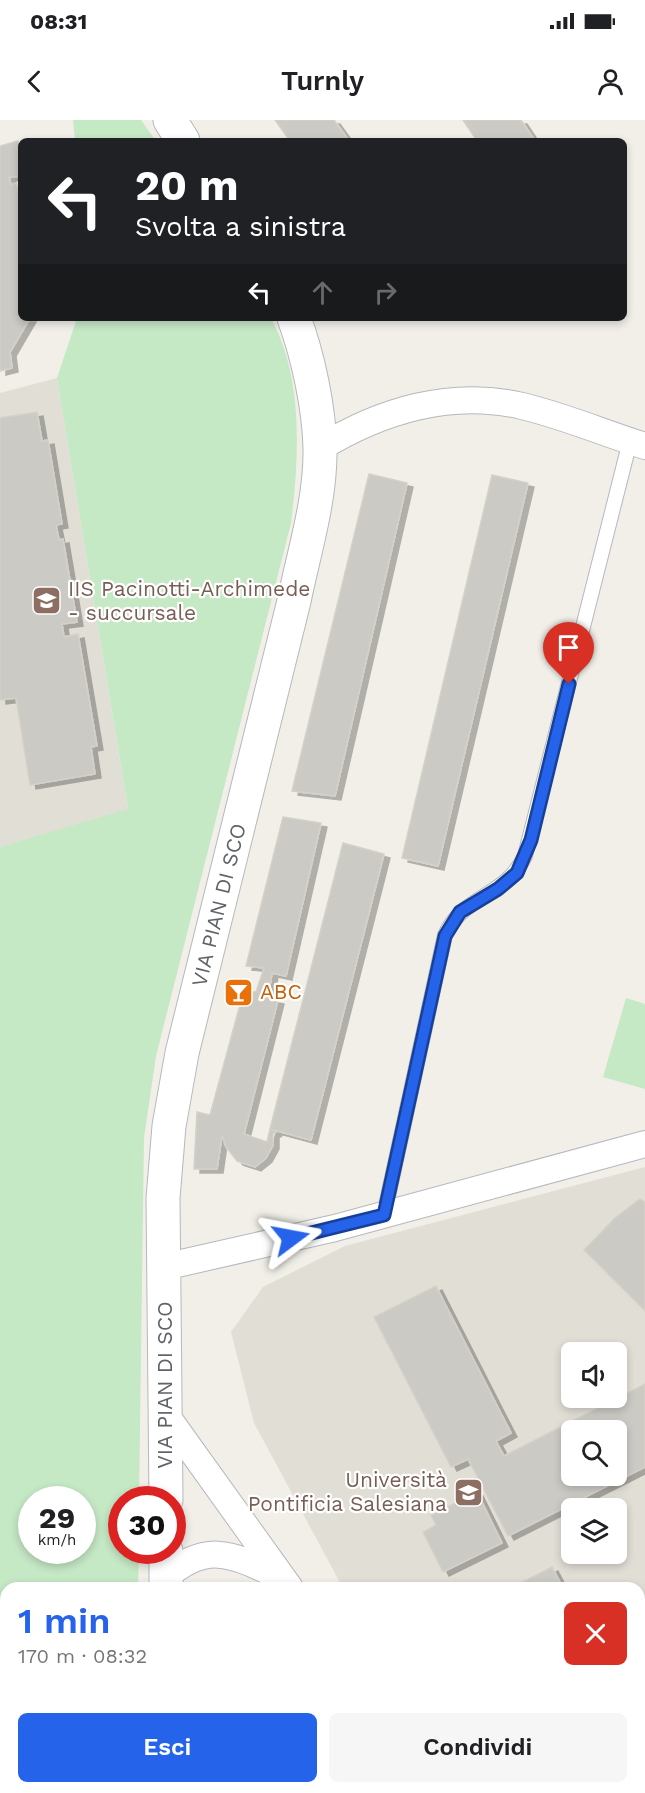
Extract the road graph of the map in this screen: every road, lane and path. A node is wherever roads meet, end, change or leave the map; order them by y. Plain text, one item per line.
1 (170, 120) edge
2 (181, 138) edge
3 (295, 321) edge
4 (638, 443) edge
5 (320, 447) junction
6 (645, 1143) edge
7 (384, 1215) junction
8 (164, 1267) junction
9 (166, 1415) junction
10 (166, 1486) edge
11 (166, 1573) edge
12 (284, 1582) edge
13 (285, 1582) edge

1 - 2 street
3 - 5 street, VIA PIAN DI SCO
4 - 5 street
4 - 7 lane
5 - 8 street, VIA PIAN DI SCO
6 - 7 street
7 - 8 street
8 - 9 street, VIA PIAN DI SCO
9 - 10 street, VIA PIAN DI SCO
9 - 13 street
11 - 12 street

